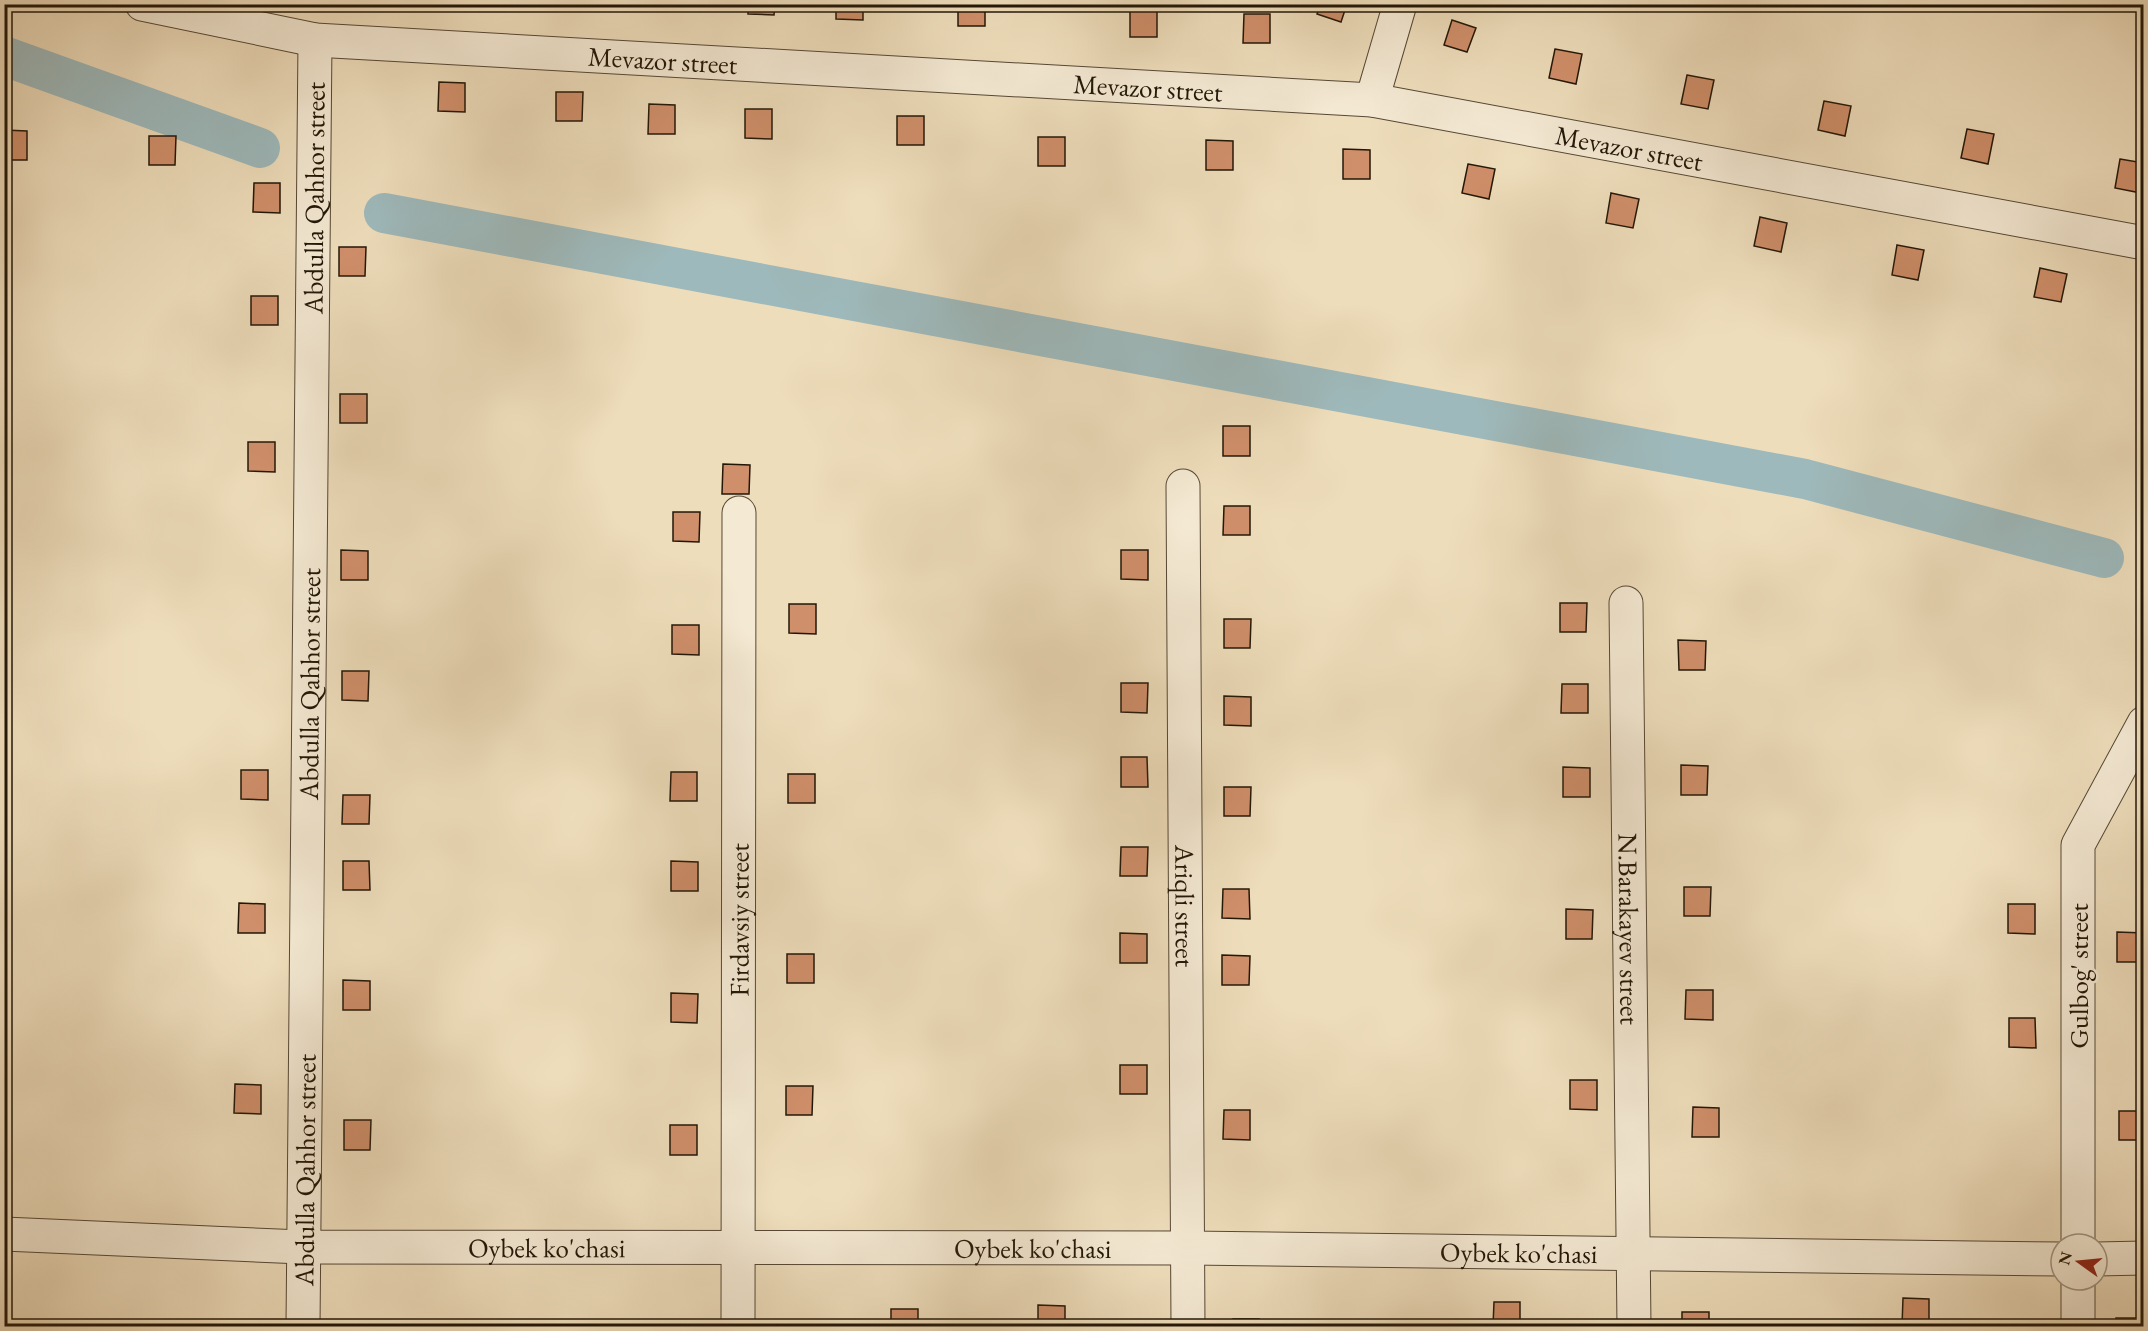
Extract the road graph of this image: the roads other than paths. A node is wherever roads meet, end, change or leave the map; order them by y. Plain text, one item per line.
1 (142, 4) edge
2 (1400, 4) edge
3 (315, 40) junction
4 (1372, 100) junction
5 (2144, 243) edge
6 (1183, 486) dead end
7 (739, 513) dead end
8 (1626, 603) dead end
9 (2144, 723) edge
10 (2078, 1232) edge
11 (4, 1234) edge
12 (738, 1246) junction
13 (302, 1247) junction
14 (1188, 1248) junction
15 (1634, 1254) junction
16 (2144, 1258) edge
17 (2049, 1259) edge
18 (2109, 1259) edge
19 (2078, 1292) edge
20 (303, 1326) edge
21 (738, 1326) edge
22 (1188, 1326) edge
23 (1634, 1326) edge
24 (2078, 1326) edge

1 - 3 street, Mevazor street
2 - 4 street
3 - 4 street, Mevazor street
3 - 13 street, Abdulla Qahhor street
4 - 5 street, Mevazor street
6 - 14 street, Ariqli street
7 - 12 street, Firdavsiy street
8 - 15 street, N.Barakayev street
9 - 10 street, Gulbog' street
11 - 13 street, Oybek ko'chasi
12 - 13 street, Oybek ko'chasi
12 - 14 street, Oybek ko'chasi
12 - 21 street, Firdavsiy street
13 - 20 street, Abdulla Qahhor street
14 - 15 street, Oybek ko'chasi
14 - 22 street, Ariqli street
15 - 17 street, Oybek ko'chasi
15 - 23 street, N.Barakayev street
16 - 18 street
19 - 24 street

